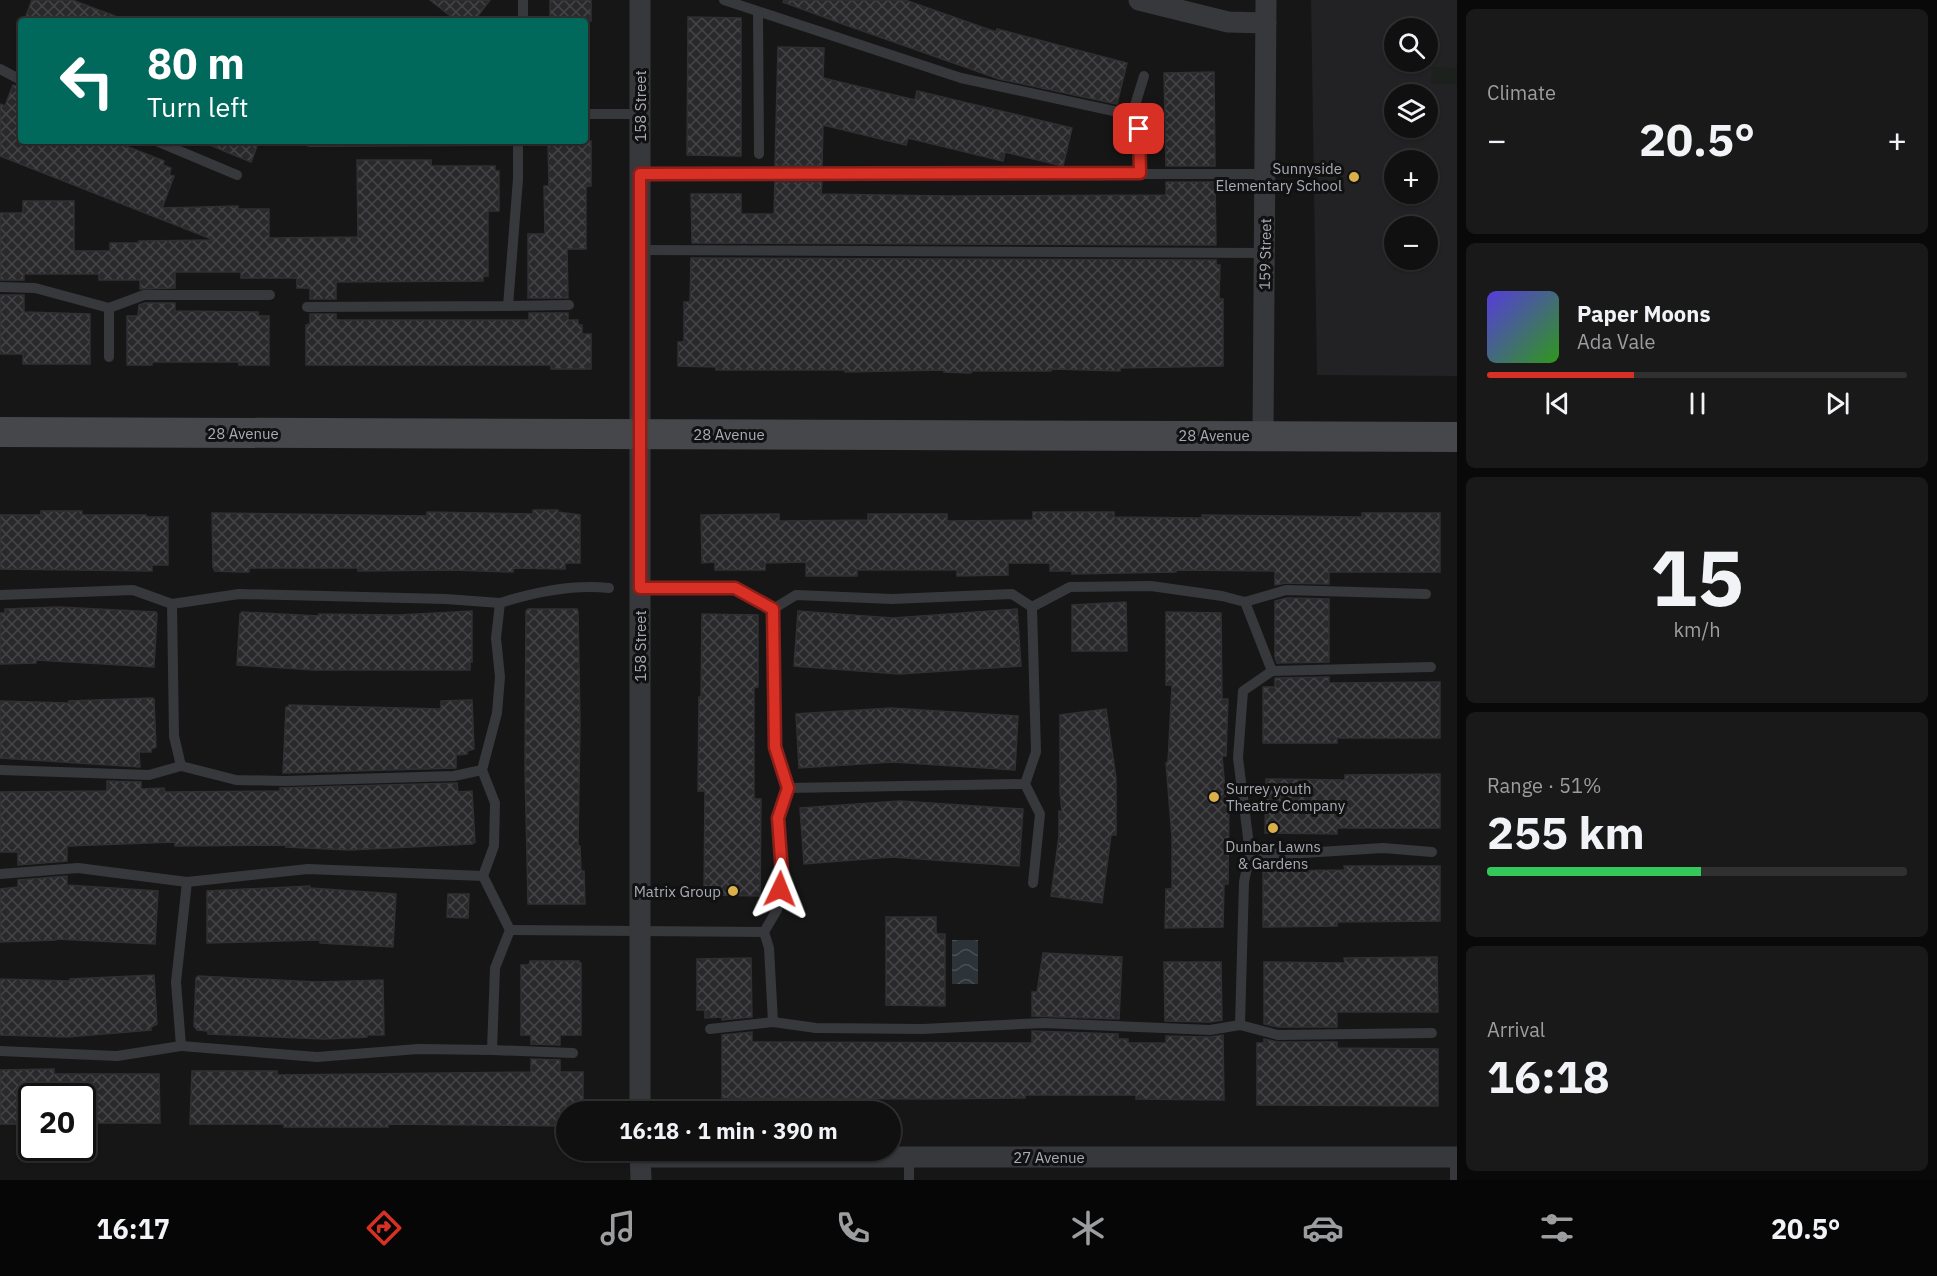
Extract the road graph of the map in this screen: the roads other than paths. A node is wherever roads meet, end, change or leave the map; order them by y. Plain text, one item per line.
1 (523, 0) edge
2 (640, 0) edge
3 (724, 0) edge
4 (1139, 0) edge
5 (1266, 0) edge
6 (758, 12) junction
7 (523, 18) edge
8 (1266, 23) junction
9 (0, 69) edge
10 (1144, 76) dead end
11 (18, 78) edge
12 (588, 114) edge
13 (640, 114) junction
14 (1132, 115) junction
15 (163, 144) edge
16 (518, 144) edge
17 (759, 154) dead end
18 (1140, 173) junction
19 (640, 174) junction
20 (1265, 174) junction
21 (237, 175) dead end
22 (640, 250) junction
23 (1265, 253) junction
24 (0, 287) edge
25 (270, 295) dead end
26 (569, 305) dead end
27 (508, 306) junction
28 (307, 307) dead end
29 (109, 308) junction
30 (109, 357) dead end
31 (0, 432) edge
32 (640, 434) junction
33 (1263, 435) junction
34 (1457, 436) edge
35 (609, 588) dead end
36 (640, 588) junction
37 (1426, 594) dead end
38 (0, 595) edge
39 (1245, 602) junction
40 (500, 603) junction
41 (172, 604) junction
42 (1032, 607) junction
43 (773, 609) junction
44 (1431, 667) dead end
45 (1272, 671) junction
46 (181, 766) junction
47 (0, 770) edge
48 (482, 770) junction
49 (1025, 784) junction
50 (788, 788) junction
51 (1432, 852) dead end
52 (1250, 853) junction
53 (0, 874) edge
54 (483, 876) junction
55 (187, 882) junction
56 (1033, 883) dead end
57 (510, 930) junction
58 (640, 930) junction
59 (764, 933) junction
60 (773, 1022) junction
61 (1240, 1025) junction
62 (711, 1029) dead end
63 (1432, 1033) dead end
64 (181, 1046) junction
65 (492, 1050) junction
66 (0, 1051) edge
67 (573, 1053) dead end
68 (640, 1101) edge
69 (901, 1156) edge
70 (909, 1156) junction
71 (1456, 1157) edge
72 (641, 1161) edge
73 (640, 1180) edge
74 (909, 1180) edge
75 (1455, 1180) edge

1 - 7 lane
2 - 13 street, 158 Street
3 - 6 lane
4 - 8 street
5 - 8 street, 159 Street
6 - 14 lane
6 - 17 lane
8 - 20 street, 159 Street
9 - 11 lane
10 - 14 lane
12 - 13 lane
13 - 19 street, 158 Street
14 - 18 lane
15 - 21 lane
16 - 27 lane
18 - 19 lane
18 - 20 lane
19 - 22 street, 158 Street
20 - 23 street, 159 Street
22 - 23 lane
22 - 32 street, 158 Street
23 - 33 street, 159 Street
24 - 29 lane
25 - 29 lane
26 - 27 lane
27 - 28 lane
29 - 30 lane
31 - 32 street, 28 Avenue
32 - 33 street, 28 Avenue
32 - 36 street, 158 Street
33 - 34 street, 28 Avenue
35 - 40 lane
36 - 43 lane
36 - 58 street, 158 Street
37 - 39 lane
38 - 41 lane
39 - 42 lane
39 - 45 lane
40 - 41 lane
40 - 48 lane
41 - 46 lane
42 - 43 lane
42 - 49 lane
43 - 50 lane
44 - 45 lane
45 - 52 lane
46 - 47 lane
46 - 48 lane
48 - 54 lane
49 - 50 lane
49 - 56 lane
50 - 59 lane
51 - 52 lane
52 - 61 lane
53 - 55 lane
54 - 55 lane
54 - 57 lane
55 - 64 lane
57 - 58 lane
57 - 65 lane
58 - 59 lane
58 - 68 street, 158 Street
59 - 60 lane
60 - 61 lane
60 - 62 lane
61 - 63 lane
64 - 65 lane
64 - 66 lane
65 - 67 lane
69 - 70 street, 27 Avenue
70 - 71 street, 27 Avenue
70 - 74 lane
71 - 75 lane
72 - 73 street

